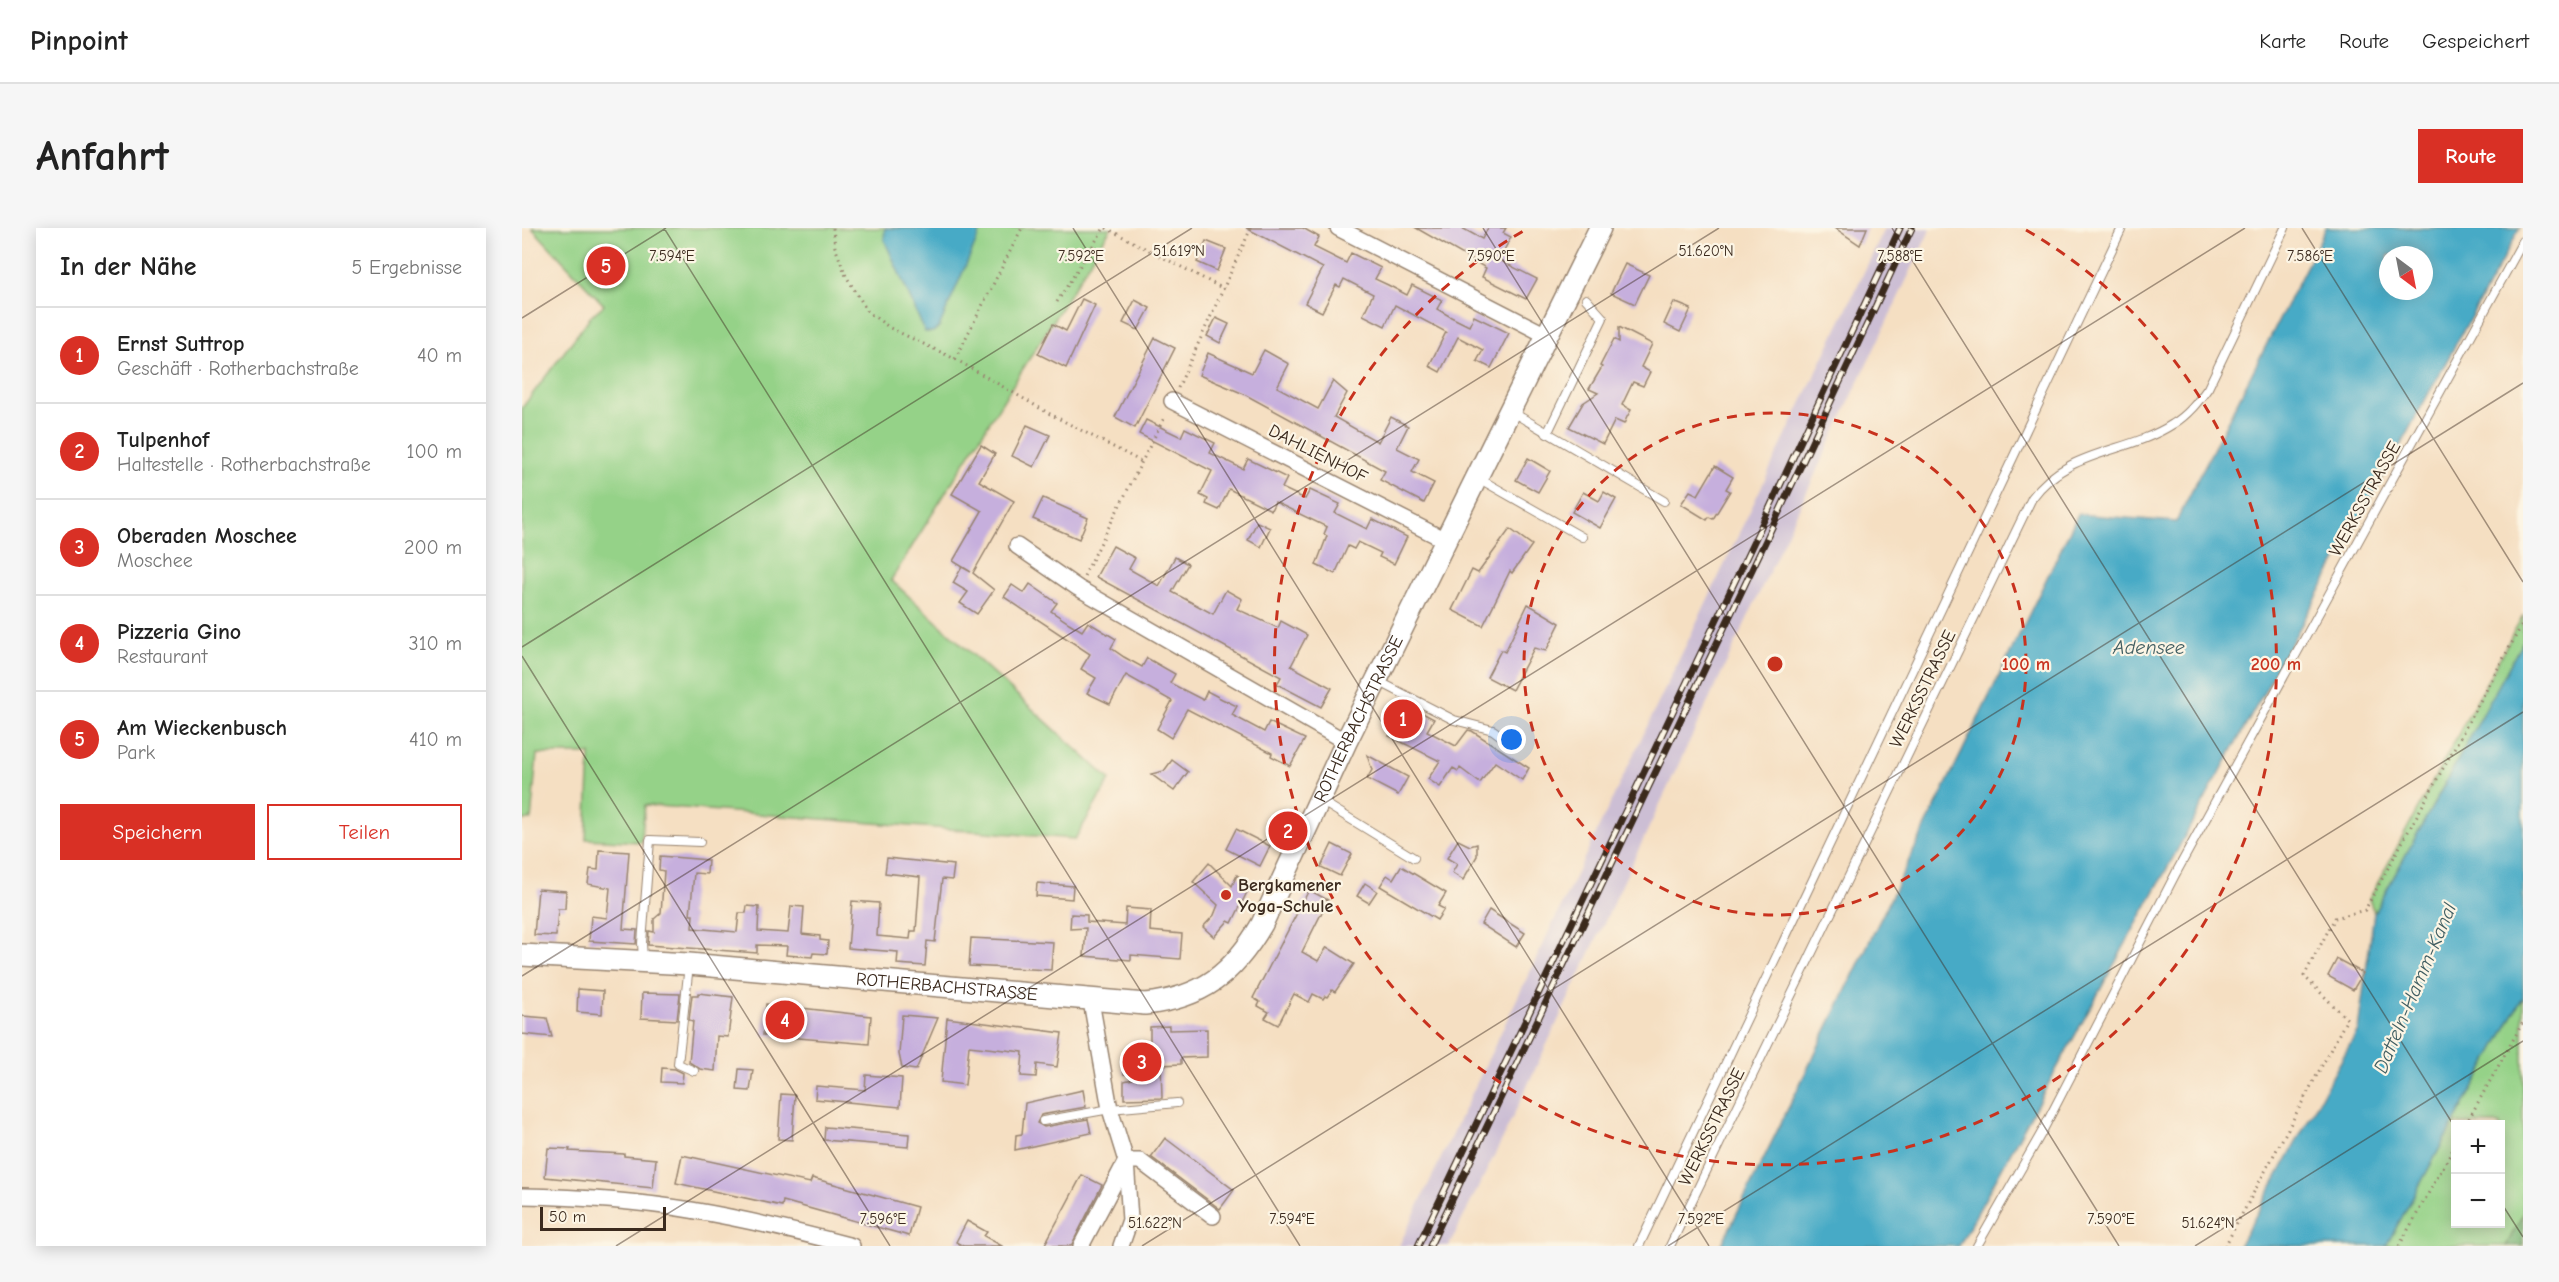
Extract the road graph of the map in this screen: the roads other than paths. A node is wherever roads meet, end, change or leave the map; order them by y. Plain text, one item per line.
1 (1338, 228) edge
2 (1600, 228) edge
3 (2122, 228) edge
4 (2285, 228) edge
5 (2523, 241) edge
6 (1586, 299) dead end
7 (1546, 335) junction
8 (1172, 401) road end
9 (1508, 410) junction
10 (1547, 434) junction
11 (1478, 478) junction
12 (1664, 501) dead end
13 (1582, 537) dead end
14 (1447, 541) junction
15 (1017, 546) dead end
16 (1377, 681) junction
17 (1346, 742) junction
18 (1513, 745) dead end
19 (1320, 800) junction
20 (700, 842) dead end
21 (1414, 858) dead end
22 (522, 955) edge
23 (643, 961) junction
24 (689, 964) junction
25 (1091, 1001) junction
26 (694, 1071) dead end
27 (1177, 1103) dead end
28 (1110, 1109) junction
29 (1043, 1121) dead end
30 (1126, 1161) junction
31 (522, 1196) edge
32 (1213, 1216) dead end
33 (1124, 1245) edge
34 (852, 1246) edge
35 (1081, 1246) edge
36 (1639, 1246) edge
37 (1670, 1246) edge
38 (1977, 1246) edge

1 - 7 street
2 - 7 street, ROTHERBACHSTRASSE
3 - 36 lane
4 - 37 lane, WERKSSTRASSE
5 - 38 lane, WERKSSTRASSE
6 - 10 lane
7 - 9 street, ROTHERBACHSTRASSE
8 - 14 street, DAHLIENHOF
9 - 10 lane
9 - 11 street, ROTHERBACHSTRASSE
10 - 12 lane
11 - 13 lane
11 - 14 street, ROTHERBACHSTRASSE
14 - 16 street, ROTHERBACHSTRASSE
15 - 17 street
16 - 17 street, ROTHERBACHSTRASSE
16 - 18 lane
17 - 19 street, ROTHERBACHSTRASSE
19 - 21 lane
19 - 25 street, ROTHERBACHSTRASSE
20 - 23 lane
22 - 23 street, ROTHERBACHSTRASSE
23 - 24 street, ROTHERBACHSTRASSE
24 - 25 street, ROTHERBACHSTRASSE
24 - 26 lane
25 - 28 street
27 - 28 lane
28 - 29 lane
28 - 30 street
30 - 32 street
30 - 33 street
30 - 35 street
31 - 34 street

